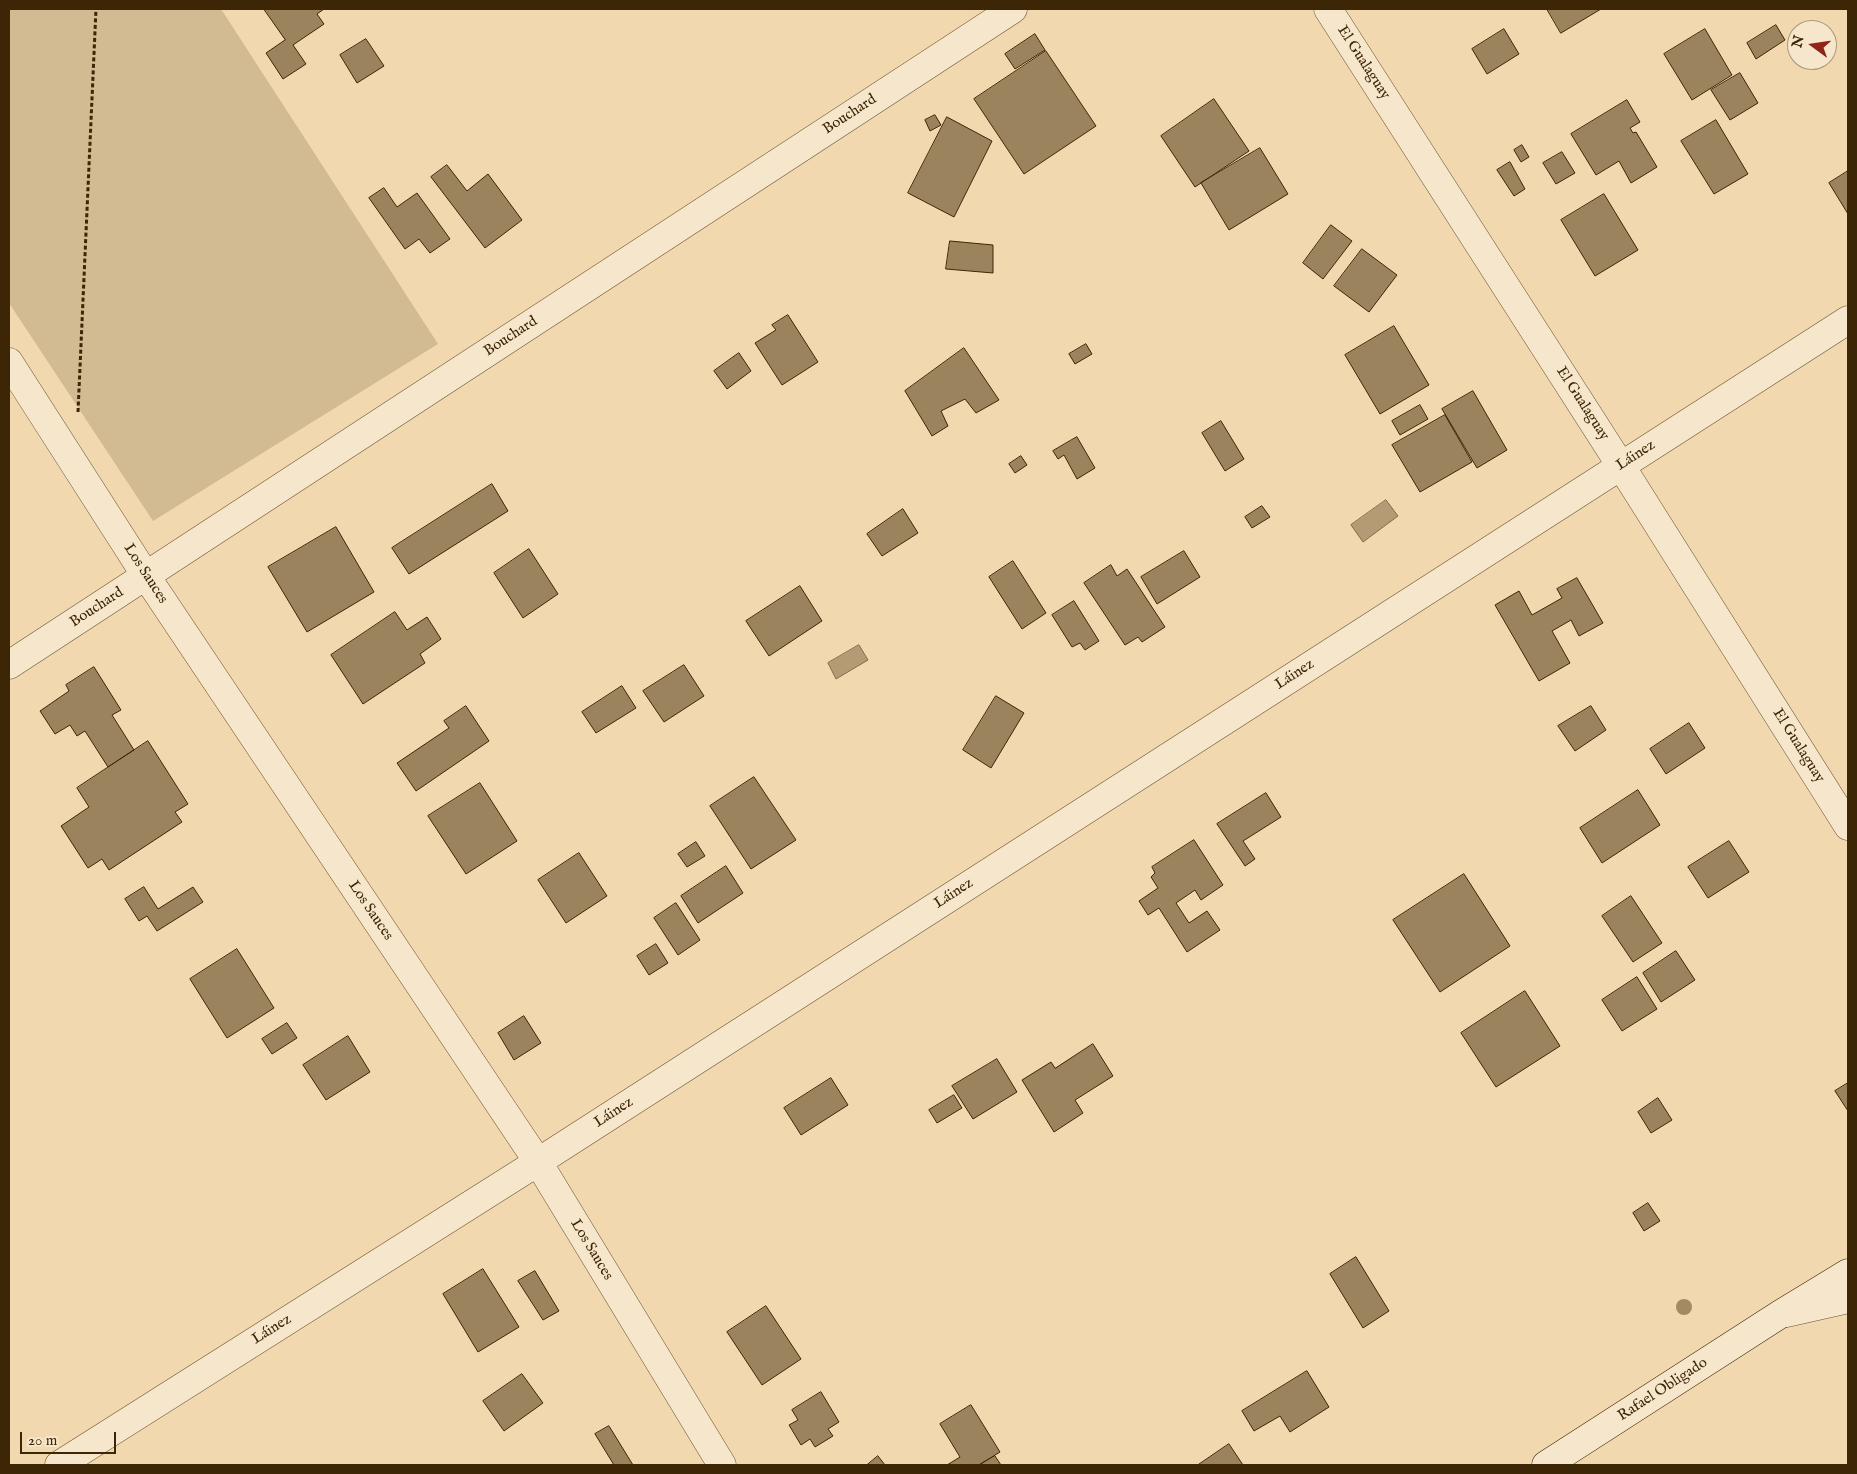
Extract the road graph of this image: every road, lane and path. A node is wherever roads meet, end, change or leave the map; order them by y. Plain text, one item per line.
1 (96, 9) edge
2 (1013, 9) edge
3 (1328, 9) edge
4 (1848, 320) edge
5 (9, 362) edge
6 (61, 443) junction
7 (1621, 466) junction
8 (146, 576) junction
9 (9, 665) edge
10 (1848, 826) edge
11 (538, 1162) junction
12 (1848, 1255) edge
13 (1848, 1272) edge
14 (1848, 1299) edge
15 (1779, 1315) junction
16 (59, 1465) edge
17 (722, 1465) edge
18 (1546, 1465) edge

1 - 6 path
2 - 8 street, Bouchard
3 - 7 street, El Gualaguay
4 - 7 street, Láinez
5 - 6 street, Los Sauces
6 - 8 street, Los Sauces
7 - 10 street, El Gualaguay
7 - 11 street, Láinez
8 - 9 street, Bouchard
8 - 11 street, Los Sauces
11 - 16 street, Láinez
11 - 17 street, Los Sauces
12 - 15 street, Rafael Obligado
13 - 15 street, Rafael Obligado
14 - 15 street
15 - 18 street, Rafael Obligado

